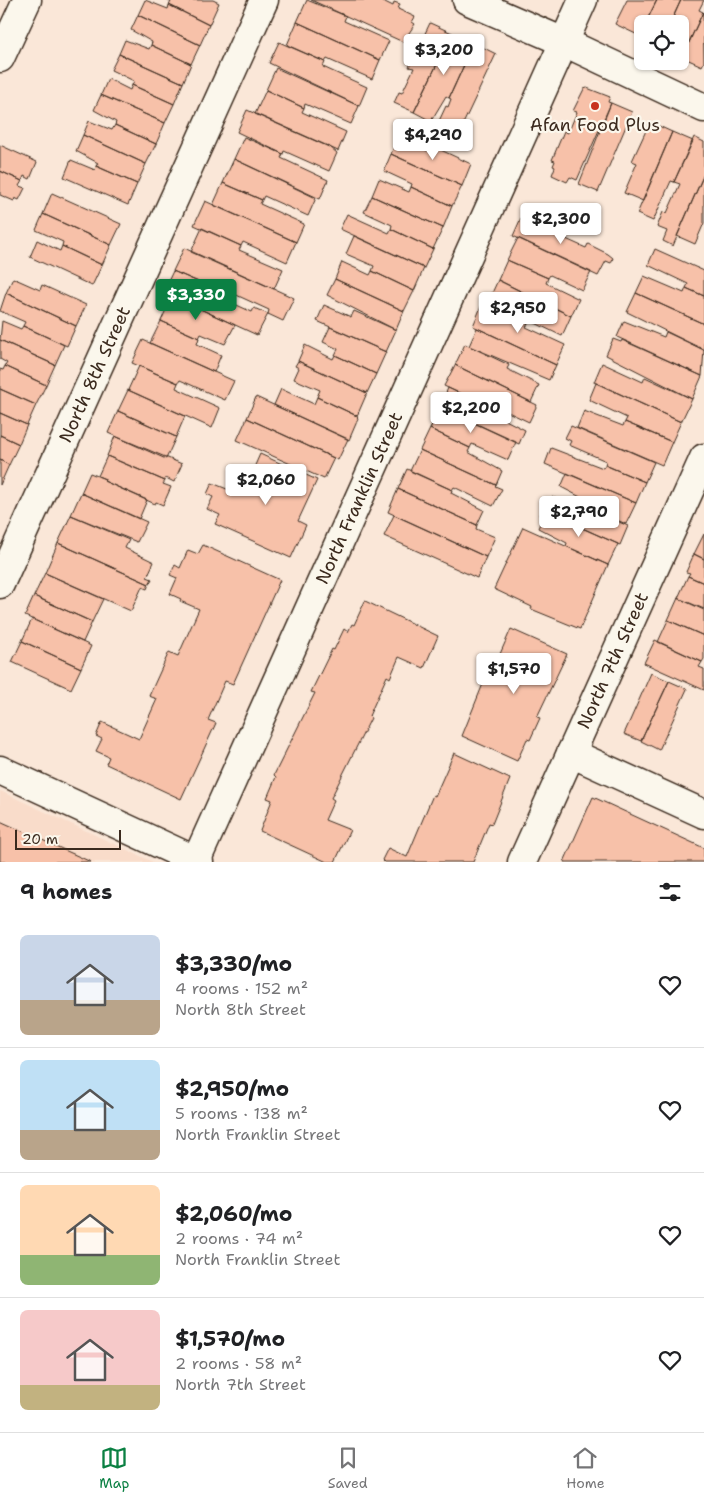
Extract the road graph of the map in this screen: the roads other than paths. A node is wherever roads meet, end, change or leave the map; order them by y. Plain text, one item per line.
1 (27, 0) edge
2 (264, 0) edge
3 (467, 0) edge
4 (583, 0) edge
5 (564, 42) junction
6 (0, 58) edge
7 (704, 108) edge
8 (704, 458) edge
9 (0, 584) edge
10 (571, 753) junction
11 (0, 770) edge
12 (704, 814) edge
13 (198, 861) edge
14 (522, 862) edge

1 - 6 street
2 - 9 street, North 8th Street
3 - 5 street
4 - 5 street, North Franklin Street
5 - 7 street
5 - 13 street, North Franklin Street
8 - 10 street, North 7th Street
10 - 12 street
10 - 14 street, North 7th Street
11 - 13 street

